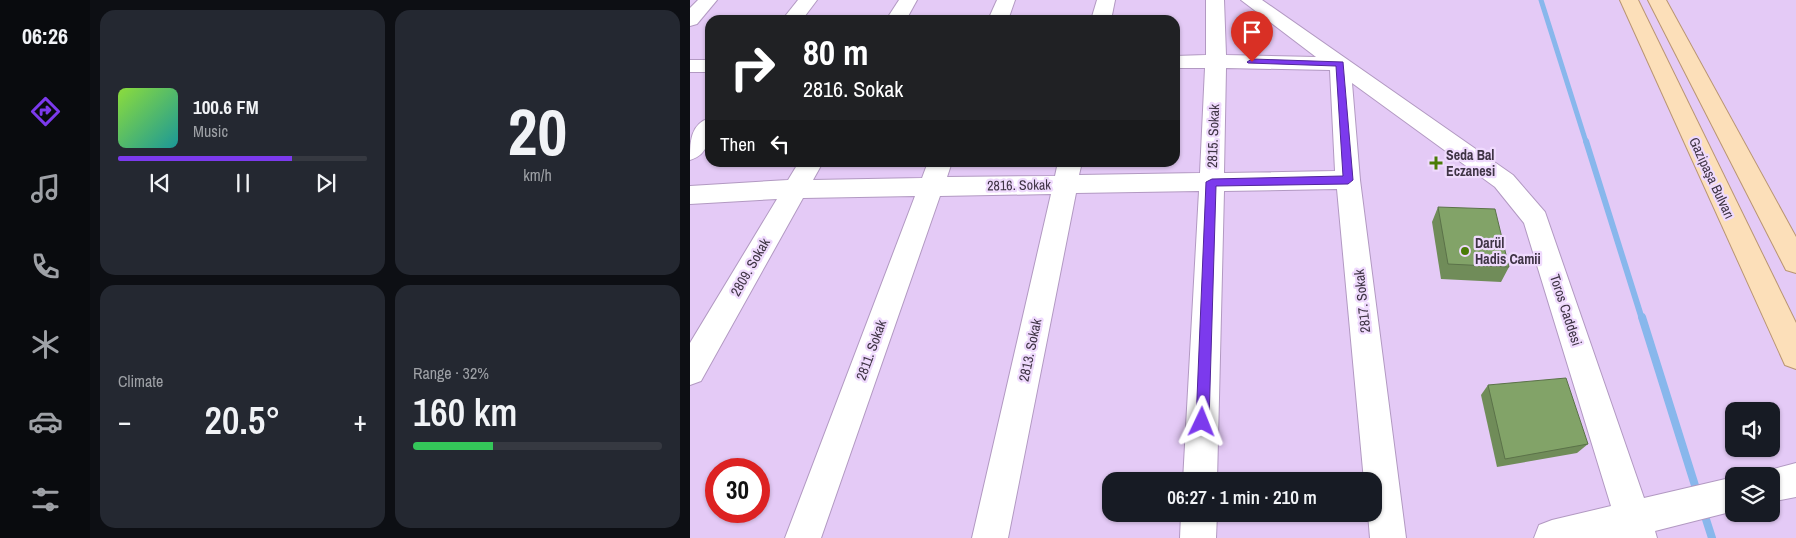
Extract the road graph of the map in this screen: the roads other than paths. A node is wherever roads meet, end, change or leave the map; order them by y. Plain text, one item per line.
1 (708, 0) edge
2 (808, 0) edge
3 (908, 0) edge
4 (1006, 0) edge
5 (1106, 0) edge
6 (1215, 0) edge
7 (1250, 0) edge
8 (1629, 0) edge
9 (1657, 0) edge
10 (796, 15) edge
11 (899, 15) edge
12 (1000, 15) edge
13 (1102, 15) edge
14 (690, 20) edge
15 (1216, 61) junction
16 (1180, 62) edge
17 (1340, 64) junction
18 (690, 66) edge
19 (705, 66) edge
20 (705, 132) edge
21 (690, 152) edge
22 (808, 167) edge
23 (1068, 173) edge
24 (935, 175) edge
25 (1348, 180) junction
26 (1212, 182) junction
27 (795, 189) junction
28 (690, 195) edge
29 (1796, 262) edge
30 (1796, 355) edge
31 (690, 371) edge
32 (1200, 472) edge
33 (1796, 480) edge
34 (1780, 483) edge
35 (1725, 496) edge
36 (1199, 522) edge
37 (1637, 528) edge
38 (804, 538) edge
39 (990, 538) edge
40 (1198, 538) edge
41 (1388, 538) edge
42 (1552, 538) edge

1 - 14 street
2 - 10 street
3 - 11 street
4 - 12 street
5 - 13 street
6 - 15 street, 2815. Sokak
7 - 17 street, Toros Caddesi
8 - 30 main road, Gazipaşa Bulvarı
9 - 29 main road
15 - 16 street
15 - 17 street
15 - 26 street, 2815. Sokak
17 - 25 street, 2817. Sokak
17 - 37 street, Toros Caddesi
18 - 19 street
20 - 21 street
22 - 27 street, 2809. Sokak
23 - 24 street, 2816. Sokak
23 - 26 street, 2816. Sokak
23 - 39 street, 2813. Sokak
24 - 27 street, 2816. Sokak
24 - 38 street, 2811. Sokak
25 - 26 street, 2816. Sokak
25 - 41 street, 2817. Sokak
26 - 32 street, 2815. Sokak
27 - 28 street, 2816. Sokak
27 - 31 street, 2809. Sokak
33 - 34 street
35 - 37 street
36 - 40 street
37 - 42 street

